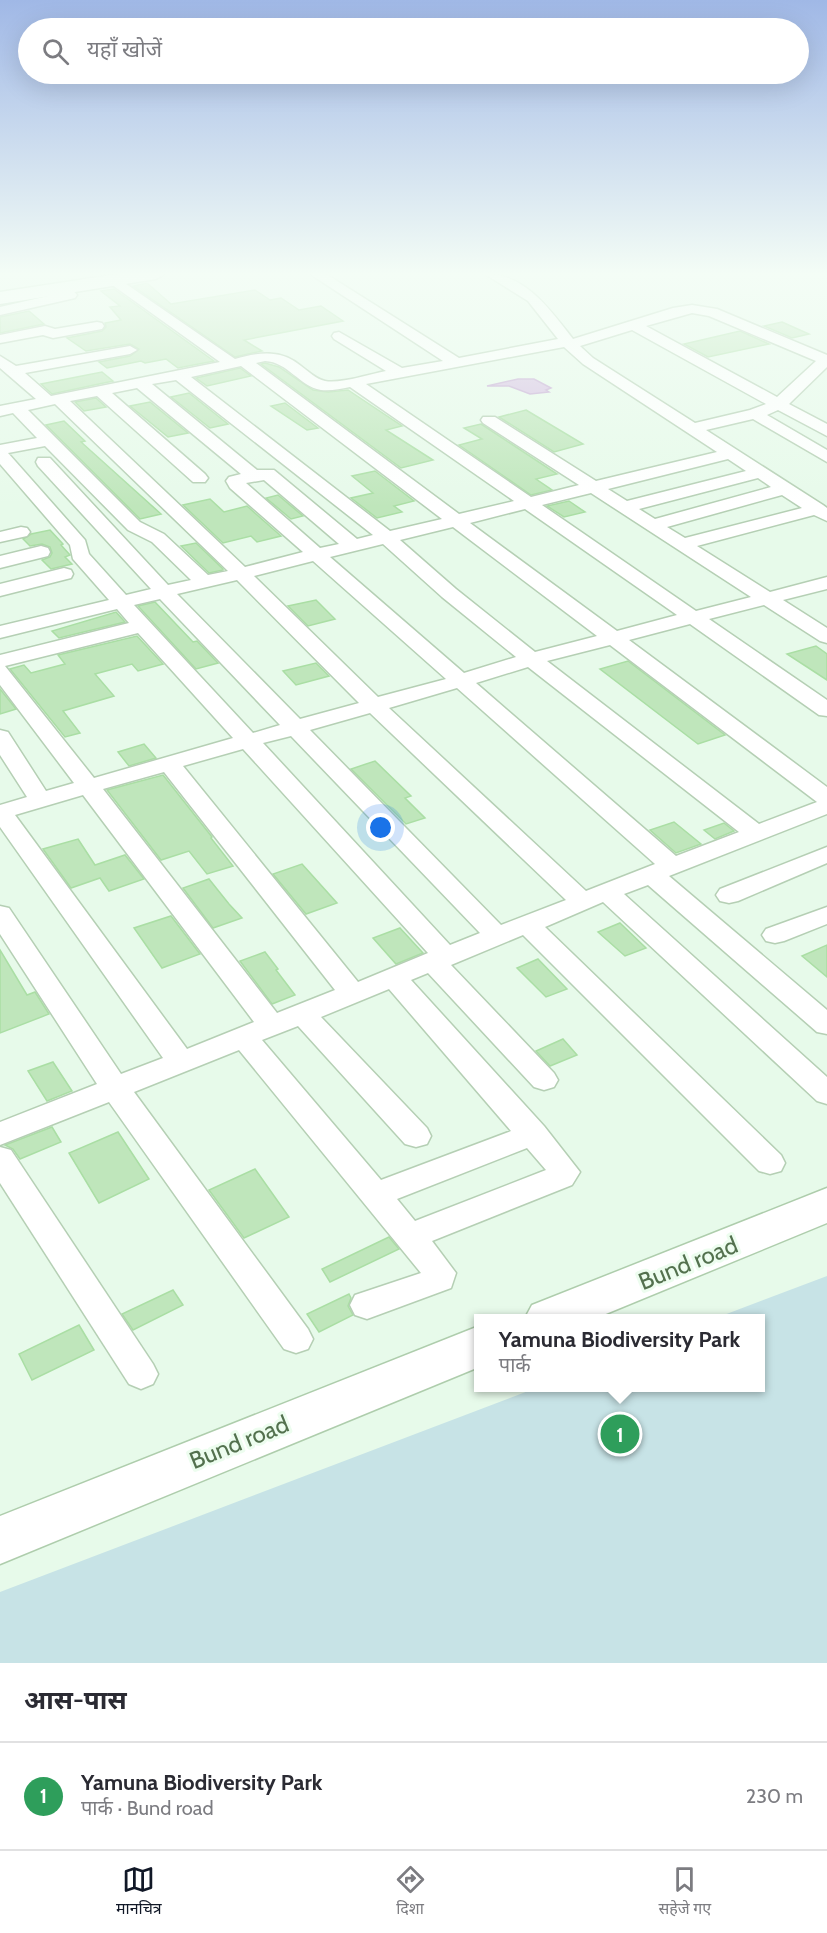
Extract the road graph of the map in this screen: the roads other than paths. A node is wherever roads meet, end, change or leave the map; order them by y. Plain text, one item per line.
1 (58, 352) edge
2 (223, 352) edge
3 (364, 352) edge
4 (439, 352) edge
5 (524, 352) edge
6 (577, 352) edge
7 (682, 352) edge
8 (806, 352) edge
9 (826, 360) edge
10 (237, 362) junction
11 (457, 363) junction
12 (4, 364) edge
13 (178, 374) junction
14 (399, 374) junction
15 (140, 382) junction
16 (353, 382) junction
17 (54, 390) junction
18 (100, 390) junction
19 (778, 405) junction
20 (9, 409) edge
21 (755, 414) junction
22 (489, 420) dead end
23 (691, 429) junction
24 (827, 431) edge
25 (49, 440) junction
26 (0, 452) edge
27 (729, 453) junction
28 (827, 457) edge
29 (44, 462) dead end
30 (759, 473) junction
31 (253, 476) junction
32 (199, 478) dead end
33 (592, 487) junction
34 (784, 489) junction
35 (527, 503) junction
36 (624, 507) junction
37 (822, 513) edge
38 (456, 520) junction
39 (653, 525) junction
40 (21, 532) dead end
41 (0, 537) edge
42 (386, 537) junction
43 (682, 544) junction
44 (352, 545) junction
45 (41, 552) dead end
46 (314, 554) junction
47 (0, 562) edge
48 (240, 572) junction
49 (64, 574) dead end
50 (203, 581) junction
51 (827, 583) edge
52 (0, 590) edge
53 (163, 591) junction
54 (769, 599) junction
55 (121, 602) junction
56 (694, 619) junction
57 (142, 626) junction
58 (0, 632) edge
59 (612, 637) junction
60 (827, 637) edge
61 (531, 659) junction
62 (0, 661) edge
63 (0, 671) edge
64 (460, 681) junction
65 (375, 705) junction
66 (827, 710) edge
67 (294, 726) junction
68 (0, 737) edge
69 (247, 739) junction
70 (169, 763) junction
71 (90, 786) junction
72 (827, 798) edge
73 (40, 801) junction
74 (827, 807) edge
75 (1, 812) edge
76 (756, 832) junction
77 (827, 854) edge
78 (661, 870) junction
79 (729, 895) dead end
80 (595, 897) junction
81 (0, 914) edge
82 (827, 915) edge
83 (527, 924) junction
84 (775, 934) dead end
85 (497, 936) junction
86 (10, 949) edge
87 (438, 959) junction
88 (393, 977) junction
89 (352, 993) junction
90 (302, 1012) junction
91 (827, 1025) edge
92 (258, 1031) junction
93 (181, 1062) junction
94 (544, 1080) dead end
95 (115, 1088) junction
96 (827, 1094) edge
97 (0, 1134) edge
98 (533, 1134) junction
99 (416, 1136) dead end
100 (0, 1158) edge
101 (770, 1163) dead end
102 (376, 1195) junction
103 (827, 1205) edge
104 (411, 1236) junction
105 (367, 1305) dead end
106 (558, 1314) edge
107 (296, 1339) dead end
108 (474, 1348) edge
109 (141, 1374) dead end
110 (0, 1540) edge

1 - 12 street
2 - 10 street
3 - 14 street
4 - 11 street
5 - 11 street
6 - 23 street
7 - 19 street
8 - 9 street
9 - 19 street
10 - 13 street
10 - 16 street
10 - 38 street
11 - 14 street
12 - 17 street
12 - 17 street
13 - 15 street
13 - 42 street
14 - 16 street
15 - 18 street
15 - 31 street
16 - 35 street
17 - 18 street
17 - 20 street
17 - 48 street
18 - 32 street
19 - 21 street
19 - 24 street
20 - 25 street
21 - 23 street
21 - 28 street
22 - 33 street
23 - 27 street
25 - 26 street
25 - 50 street
26 - 55 street
27 - 30 street
27 - 33 street
29 - 53 street
30 - 34 street
30 - 36 street
31 - 44 street
31 - 46 street
33 - 35 street
33 - 36 street
34 - 37 street
34 - 39 street
35 - 38 street
35 - 56 street
36 - 39 street
37 - 43 street
38 - 42 street
38 - 59 street
39 - 43 street
40 - 41 street
42 - 44 street
42 - 61 street
43 - 54 street
44 - 46 street
45 - 47 street
46 - 48 street
46 - 64 street
48 - 50 street
48 - 65 street
49 - 52 street
50 - 53 street
51 - 54 street
53 - 55 street
53 - 67 street
54 - 56 street
54 - 60 street
55 - 57 street
55 - 58 street
56 - 59 street
56 - 66 street
57 - 62 street
57 - 69 street
59 - 61 street
59 - 72 street
61 - 64 street
61 - 76 street
63 - 71 street
64 - 65 street
64 - 78 street
65 - 67 street
65 - 80 street
67 - 69 street
67 - 85 street
68 - 73 street
69 - 70 street
69 - 87 street
70 - 71 street
70 - 89 street
71 - 73 street
71 - 92 street
73 - 75 street
74 - 76 street
75 - 93 street
76 - 78 street
77 - 79 street
78 - 80 street
78 - 91 street
80 - 83 street
80 - 96 street
81 - 86 street
82 - 84 street
83 - 85 street
83 - 101 street
85 - 87 street
86 - 95 street
87 - 88 street
87 - 94 street
88 - 89 street
88 - 98 street
89 - 90 street
90 - 92 street
90 - 99 street
92 - 93 street
92 - 102 street
93 - 95 street
95 - 97 street
95 - 107 street
98 - 102 street
98 - 104 street
100 - 109 street
102 - 104 street
103 - 106 street, Bund road
104 - 105 street
108 - 110 street, Bund road

